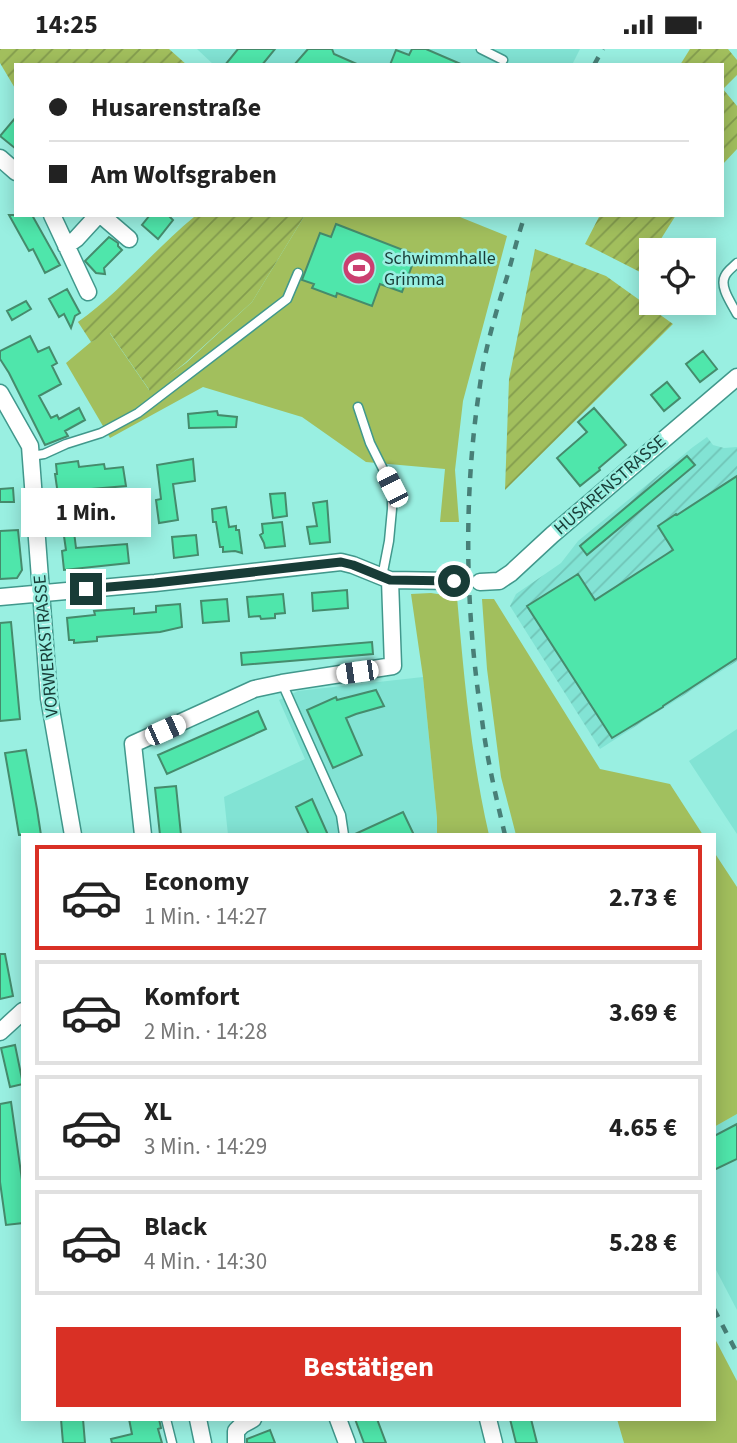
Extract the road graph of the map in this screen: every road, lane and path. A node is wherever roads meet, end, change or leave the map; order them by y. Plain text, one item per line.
1 (481, 49) edge
2 (503, 60) dead end
3 (0, 158) edge
4 (14, 170) edge
5 (52, 217) edge
6 (97, 217) edge
7 (102, 217) edge
8 (129, 239) dead end
9 (66, 246) junction
10 (737, 263) edge
11 (298, 273) dead end
12 (88, 292) dead end
13 (737, 314) edge
14 (737, 377) edge
15 (0, 393) edge
16 (358, 407) dead end
17 (31, 456) junction
18 (386, 579) junction
19 (454, 581) tunnel mouth
20 (480, 582) tunnel mouth
21 (40, 594) junction
22 (0, 597) edge
23 (282, 683) junction
24 (73, 833) edge
25 (144, 833) edge
26 (344, 833) edge
27 (21, 1013) edge
28 (0, 1031) edge
29 (166, 1421) edge
30 (198, 1421) edge
31 (249, 1421) edge
32 (339, 1421) edge
33 (488, 1421) edge
34 (172, 1443) edge
35 (204, 1443) edge
36 (236, 1443) edge
37 (347, 1443) edge
38 (494, 1443) edge

1 - 2 lane
3 - 4 street
5 - 9 street
6 - 9 street
7 - 8 street
9 - 12 street
10 - 13 lane
11 - 17 lane
14 - 20 street, HUSARENSTRASSE
15 - 17 street, VORWERKSTRASSE
16 - 18 lane
17 - 21 street, VORWERKSTRASSE
18 - 19 street
18 - 21 street
18 - 23 street
21 - 22 street
21 - 24 street, VORWERKSTRASSE
23 - 25 street
23 - 26 lane
27 - 28 street
29 - 34 lane
30 - 35 street
31 - 36 street
32 - 37 street
33 - 38 street

